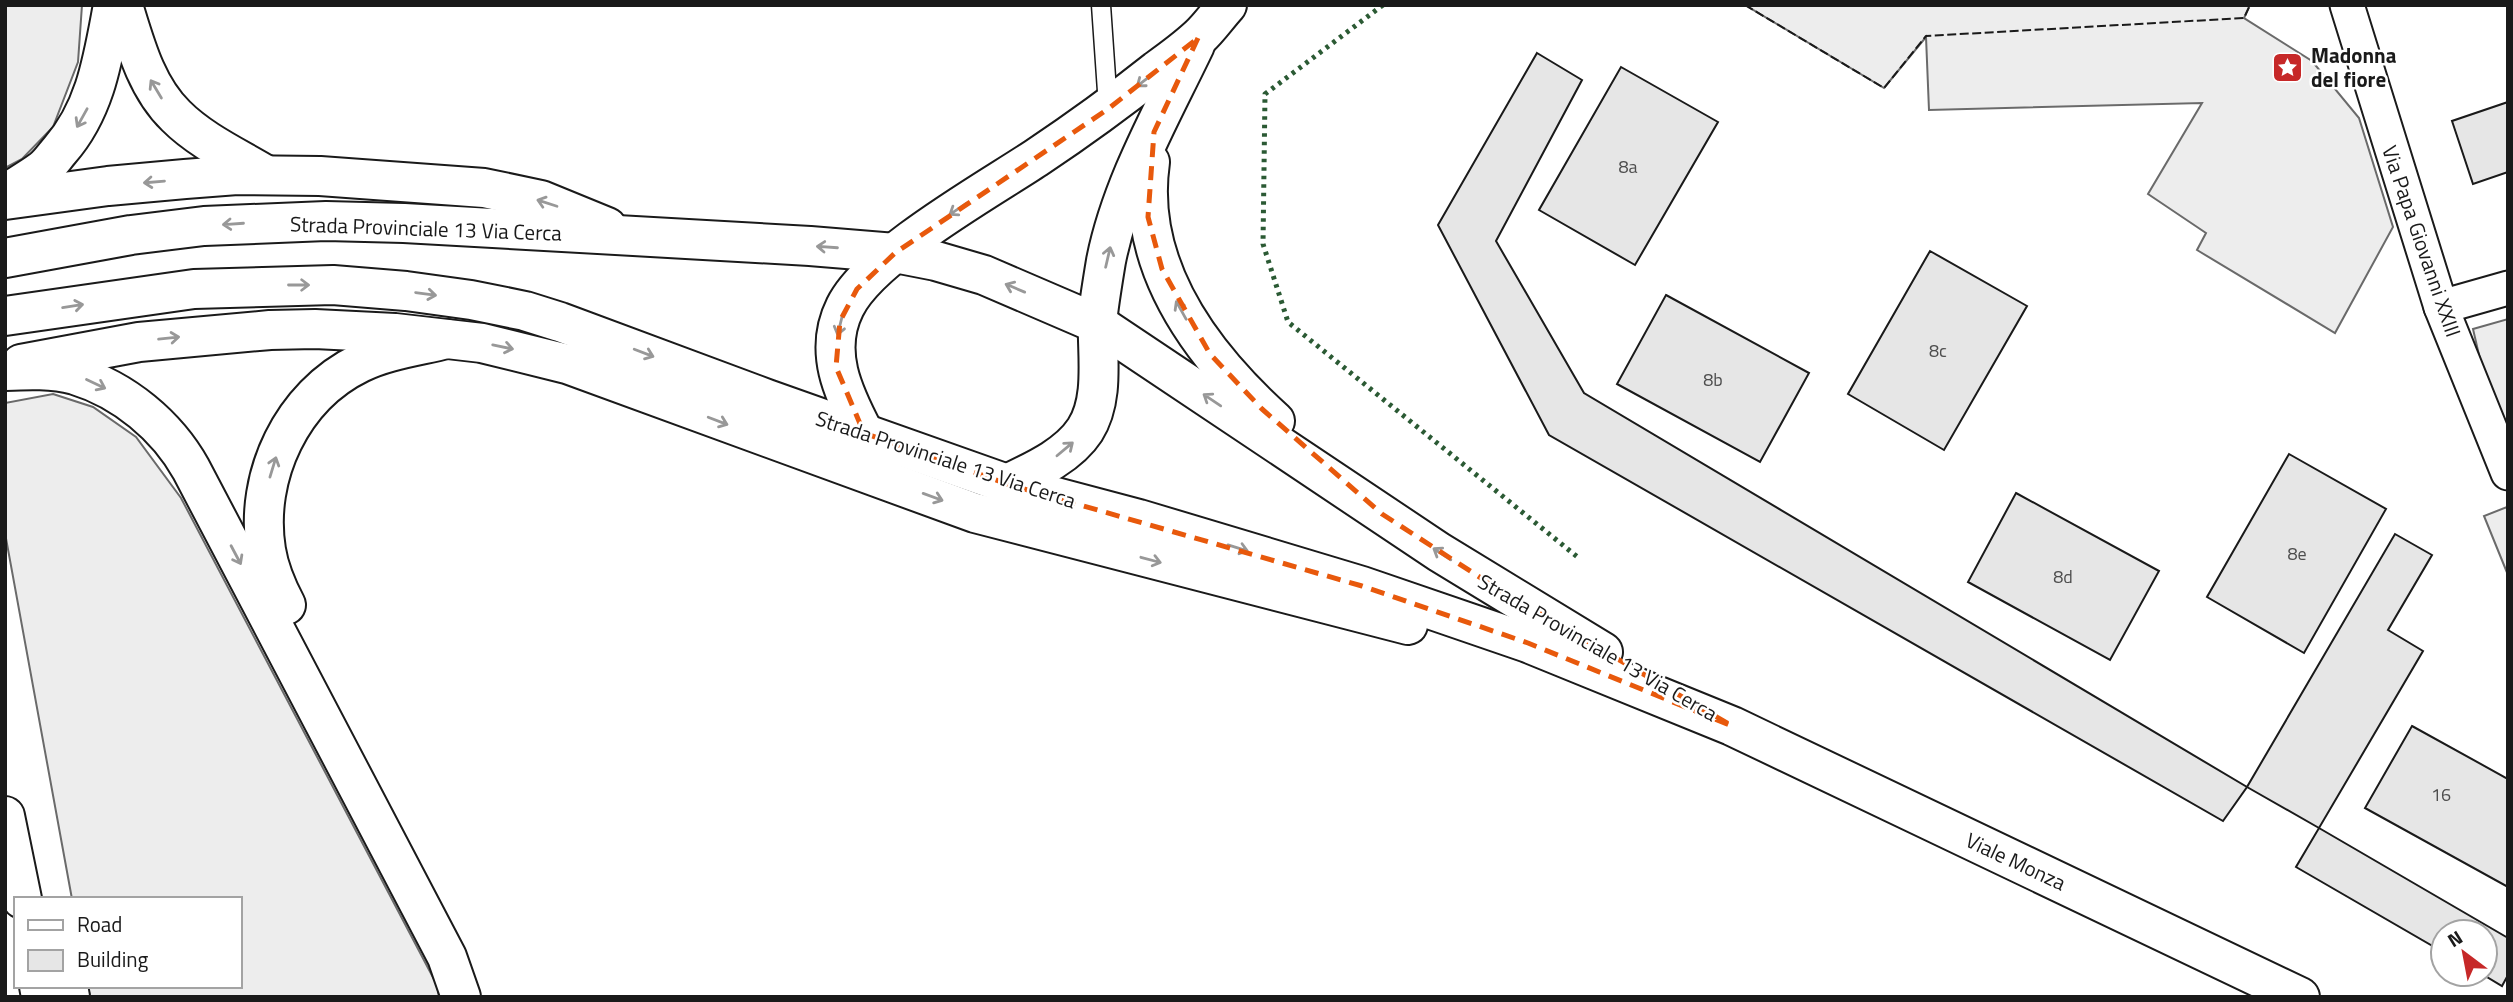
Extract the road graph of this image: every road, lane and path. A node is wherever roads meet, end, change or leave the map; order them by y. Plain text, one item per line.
1 (113, 5) edge
2 (123, 5) edge
3 (1101, 5) edge
4 (1227, 5) edge
5 (2347, 5) edge
6 (1198, 38) junction
7 (1108, 109) junction
8 (1154, 132) junction
9 (266, 175) junction
10 (5, 194) edge
11 (5, 200) edge
12 (632, 238) junction
13 (895, 253) junction
14 (5, 258) edge
15 (2508, 288) edge
16 (2441, 307) junction
17 (5, 316) edge
18 (1098, 324) junction
19 (447, 339) junction
20 (5, 369) edge
21 (864, 433) junction
22 (2508, 473) edge
23 (1007, 484) junction
24 (1382, 514) junction
25 (1528, 643) junction
26 (1732, 726) junction
27 (7, 827) edge
28 (22, 897) edge
29 (48, 897) edge
30 (461, 997) edge
31 (484, 997) edge
32 (2300, 997) edge

1 -> 10 main road
9 -> 2 main road
3 - 7 lane
4 - 6 main road
5 - 16 street, Via Papa Giovanni XXIII
6 -> 7 main road
6 - 8 main road
7 -> 13 main road
18 -> 8 main road
24 -> 8 main road
9 -> 11 main road
12 -> 9 main road
13 -> 12 main road, Strada Provinciale 13 Via Cerca
12 -> 14 main road, Strada Provinciale 13 Via Cerca
18 -> 13 main road, Strada Provinciale 13 Via Cerca
13 -> 21 main road
15 - 16 street
16 - 22 street, Via Papa Giovanni XXIII
17 -> 21 main road, Strada Provinciale 13 Via Cerca
23 -> 18 main road
24 -> 18 main road, Strada Provinciale 13 Via Cerca
20 -> 19 main road
19 -> 25 main road
31 -> 19 main road
20 -> 30 main road
21 - 23 main road, Strada Provinciale 13 Via Cerca
23 -> 25 main road, Strada Provinciale 13 Via Cerca
26 -> 24 main road, Strada Provinciale 13 Via Cerca
25 - 26 main road, Strada Provinciale 13 Via Cerca
26 - 32 main road, Viale Monza
27 - 28 main road
27 - 29 main road

